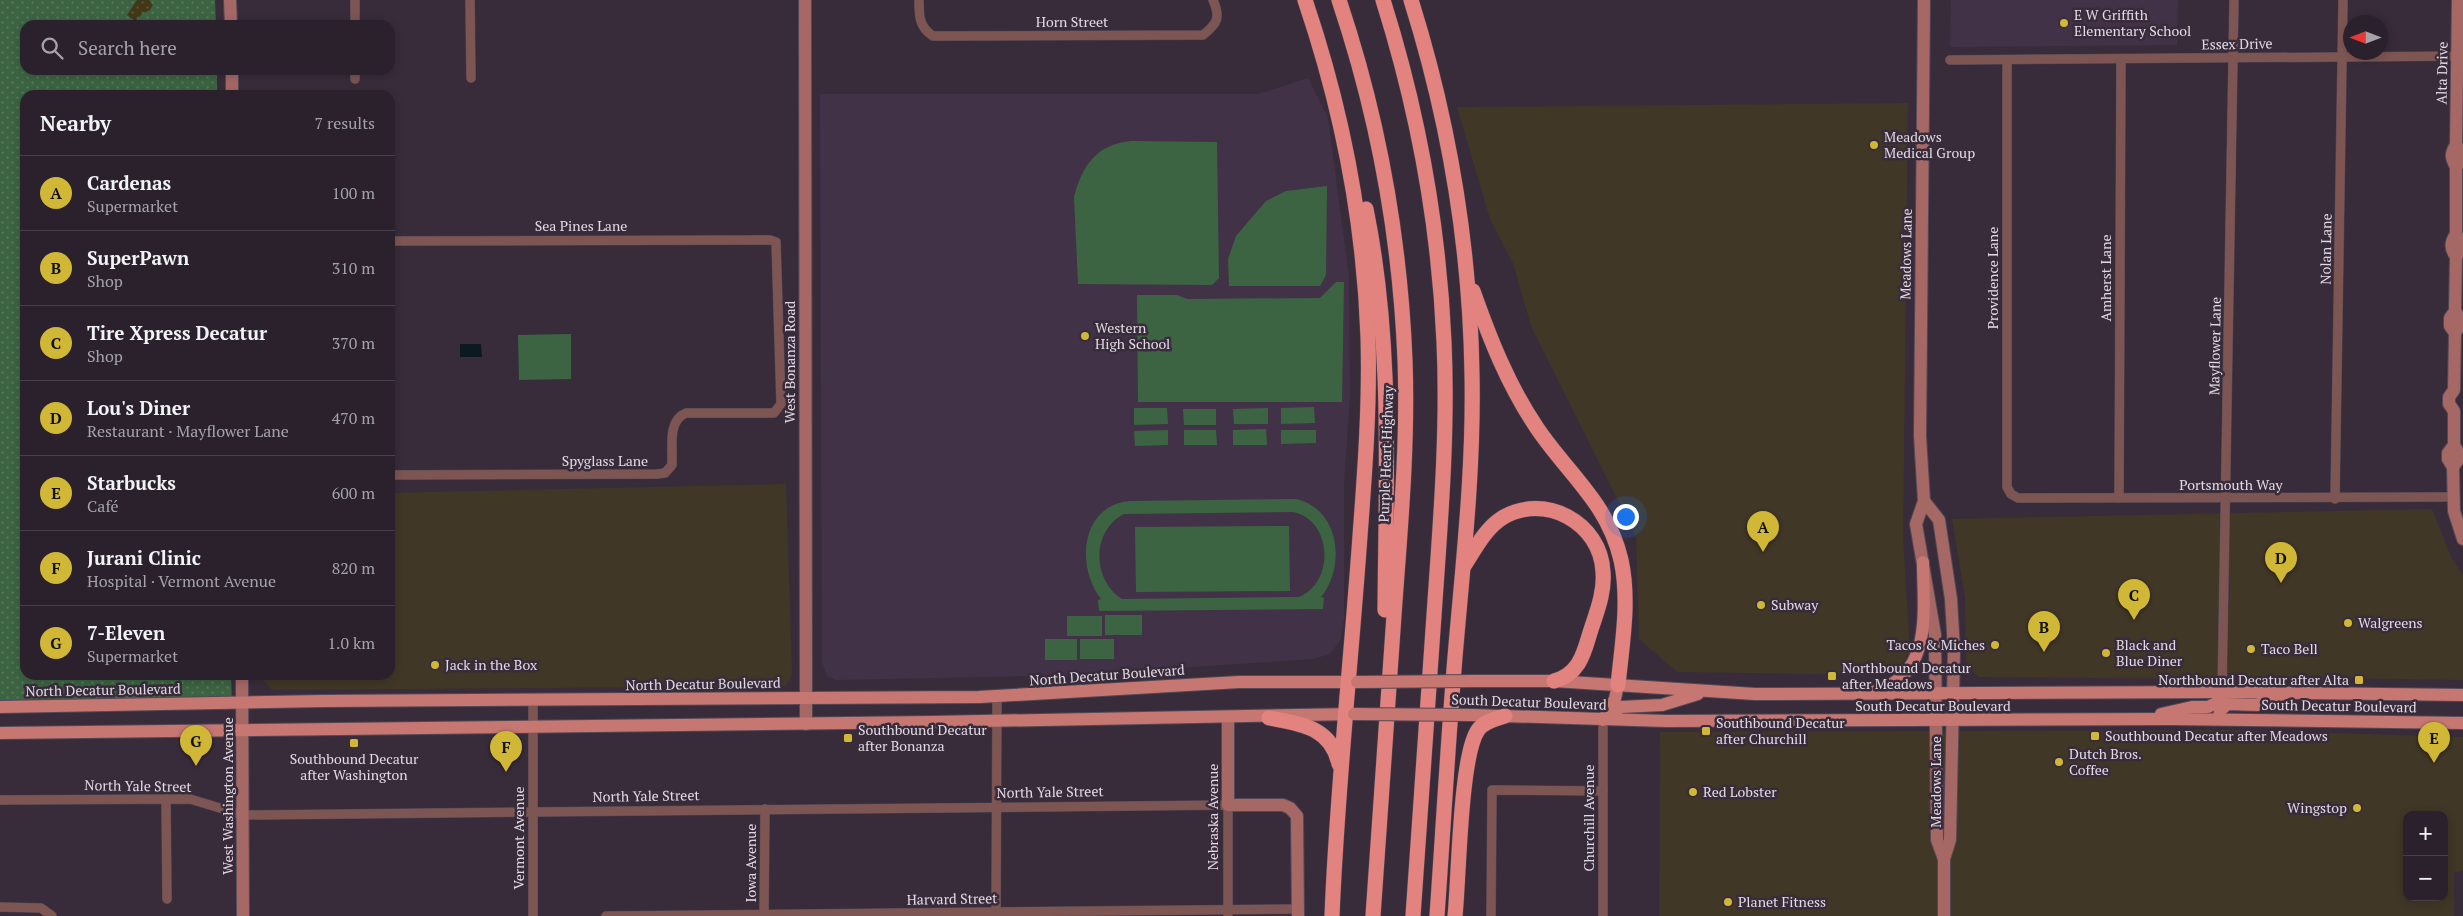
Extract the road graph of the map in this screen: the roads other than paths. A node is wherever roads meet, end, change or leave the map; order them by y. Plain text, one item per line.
1 (230, 0) edge
2 (355, 0) edge
3 (470, 0) edge
4 (806, 0) edge
5 (919, 0) edge
6 (1214, 0) edge
7 (1305, 0) edge
8 (1339, 0) edge
9 (1383, 0) edge
10 (1411, 0) edge
11 (2234, 0) edge
12 (2343, 0) edge
13 (2458, 0) edge
14 (1925, 3) edge
15 (2343, 15) edge
16 (231, 20) edge
17 (355, 20) edge
18 (2343, 56) joint
19 (2388, 56) edge
20 (2460, 56) edge
21 (2233, 58) junction
22 (2121, 59) junction
23 (1950, 60) dead end
24 (2007, 60) junction
25 (232, 75) edge
26 (471, 78) dead end
27 (232, 90) edge
28 (1346, 147) junction
29 (773, 240) joint
30 (395, 241) edge
31 (1466, 270) junction
32 (395, 475) edge
33 (2011, 494) joint
34 (2453, 497) junction
35 (2119, 498) junction
36 (2227, 499) junction
37 (2335, 499) junction
38 (1924, 500) junction
39 (2463, 539) edge
40 (1923, 562) junction
41 (1463, 568) junction
42 (242, 680) edge
43 (1554, 681) junction
44 (1352, 682) junction
45 (1406, 682) joint
46 (1618, 685) junction
47 (1704, 692) junction
48 (2222, 692) junction
49 (2292, 693) junction
50 (1935, 694) junction
51 (1953, 694) junction
52 (1858, 695) junction
53 (2463, 695) edge
54 (997, 696) junction
55 (806, 698) junction
56 (533, 700) junction
57 (242, 703) junction
58 (0, 707) edge
59 (1350, 714) junction
60 (1505, 716) junction
61 (1228, 718) junction
62 (1269, 718) junction
63 (1603, 720) junction
64 (2136, 720) junction
65 (2219, 720) junction
66 (1937, 721) junction
67 (1951, 721) junction
68 (997, 722) junction
69 (2463, 723) edge
70 (806, 724) junction
71 (533, 727) junction
72 (243, 731) junction
73 (0, 732) edge
74 (1340, 771) junction
75 (1383, 772) junction
76 (1603, 791) junction
77 (166, 799) junction
78 (0, 800) edge
79 (1228, 805) junction
80 (997, 807) junction
81 (765, 810) junction
82 (533, 812) junction
83 (243, 815) junction
84 (1944, 859) junction
85 (167, 899) dead end
86 (0, 907) edge
87 (1298, 912) edge
88 (1228, 913) edge
89 (51, 914) edge
90 (996, 914) edge
91 (764, 915) edge
92 (243, 916) edge
93 (533, 916) edge
94 (606, 916) edge
95 (1332, 916) edge
96 (1373, 916) edge
97 (1413, 916) edge
98 (1437, 916) edge
99 (1455, 916) edge
100 (1491, 916) edge
101 (1603, 916) edge
102 (1944, 916) edge

1 - 16 street
2 - 17 street
3 - 26 street
4 - 55 street, West Bonanza Road
5 - 6 street, Horn Street
7 - 28 highway
8 - 75 highway, Purple Heart Highway
9 - 97 highway
10 - 31 highway
11 - 21 street, Mayflower Lane
12 - 15 street, Nolan Lane
13 - 20 street, Alta Drive
14 - 38 street, Meadows Lane
18 - 21 street, Essex Drive
18 - 37 street, Nolan Lane
19 - 20 street, Essex Drive
20 - 34 street, Alta Drive
21 - 22 street, Essex Drive
21 - 36 street, Mayflower Lane
22 - 24 street, Essex Drive
22 - 35 street, Amherst Lane
23 - 24 street, Essex Drive
24 - 33 street, Providence Lane
25 - 27 street
28 - 44 highway
28 - 75 highway
29 - 30 street, Sea Pines Lane
29 - 32 street, Spyglass Lane
31 - 41 highway
31 - 46 highway
33 - 35 street, Portsmouth Way
34 - 37 street, Portsmouth Way
34 - 39 street, Alta Drive
35 - 36 street, Portsmouth Way
36 - 37 street, Portsmouth Way
36 - 48 street, Mayflower Lane
38 - 40 street, Meadows Lane
38 - 51 street, Meadows Lane
40 - 50 street, Meadows Lane
40 - 52 main road
41 - 43 highway
41 - 98 highway
42 - 57 street, West Washington Avenue
43 - 45 main road, South Decatur Boulevard, bridge
43 - 46 main road, South Decatur Boulevard
44 - 45 main road, North Decatur Boulevard, bridge
44 - 54 main road, North Decatur Boulevard
44 - 59 highway
46 - 47 main road, South Decatur Boulevard
46 - 63 main road
47 - 52 main road, South Decatur Boulevard
47 - 63 main road
48 - 49 main road, South Decatur Boulevard
48 - 51 main road, South Decatur Boulevard
48 - 64 main road
49 - 53 main road, South Decatur Boulevard
49 - 65 main road
50 - 51 main road, South Decatur Boulevard
50 - 52 main road, South Decatur Boulevard
50 - 66 street, Meadows Lane
51 - 67 street, Meadows Lane
54 - 55 main road, North Decatur Boulevard
54 - 68 street
55 - 56 main road, North Decatur Boulevard
55 - 70 street, West Bonanza Road
56 - 57 main road, North Decatur Boulevard
56 - 71 street, Vermont Avenue
57 - 58 main road, North Decatur Boulevard
57 - 72 street, West Washington Avenue
59 - 60 main road, South Decatur Boulevard, bridge
59 - 62 main road
59 - 74 highway
60 - 63 main road, South Decatur Boulevard
60 - 99 highway
61 - 62 main road
61 - 68 main road
61 - 79 street, Nebraska Avenue
62 - 74 highway
63 - 66 main road, South Decatur Boulevard
63 - 76 street, Churchill Avenue
64 - 65 main road, South Decatur Boulevard
64 - 67 main road, South Decatur Boulevard
65 - 69 main road, South Decatur Boulevard
66 - 67 main road, South Decatur Boulevard
66 - 84 street, Meadows Lane
67 - 84 street, Meadows Lane
68 - 70 main road
68 - 80 street
70 - 71 main road
71 - 72 main road
71 - 82 street, Vermont Avenue
72 - 73 main road
72 - 83 street, West Washington Avenue
74 - 95 highway
75 - 96 highway, Purple Heart Highway
76 - 100 street
76 - 101 street, Churchill Avenue
77 - 78 street, North Yale Street
77 - 83 street, North Yale Street
77 - 85 street
79 - 80 street, North Yale Street
79 - 87 street, North Yale Street
79 - 88 street, Nebraska Avenue
80 - 81 street, North Yale Street
80 - 90 street
81 - 82 street, North Yale Street
81 - 91 street, Iowa Avenue
82 - 83 street, North Yale Street
82 - 93 street, Vermont Avenue
83 - 92 street, West Washington Avenue
84 - 102 street, Meadows Lane
86 - 89 street
87 - 88 street, Harvard Street
88 - 90 street, Harvard Street
90 - 91 street, Harvard Street
91 - 94 street, Harvard Street

